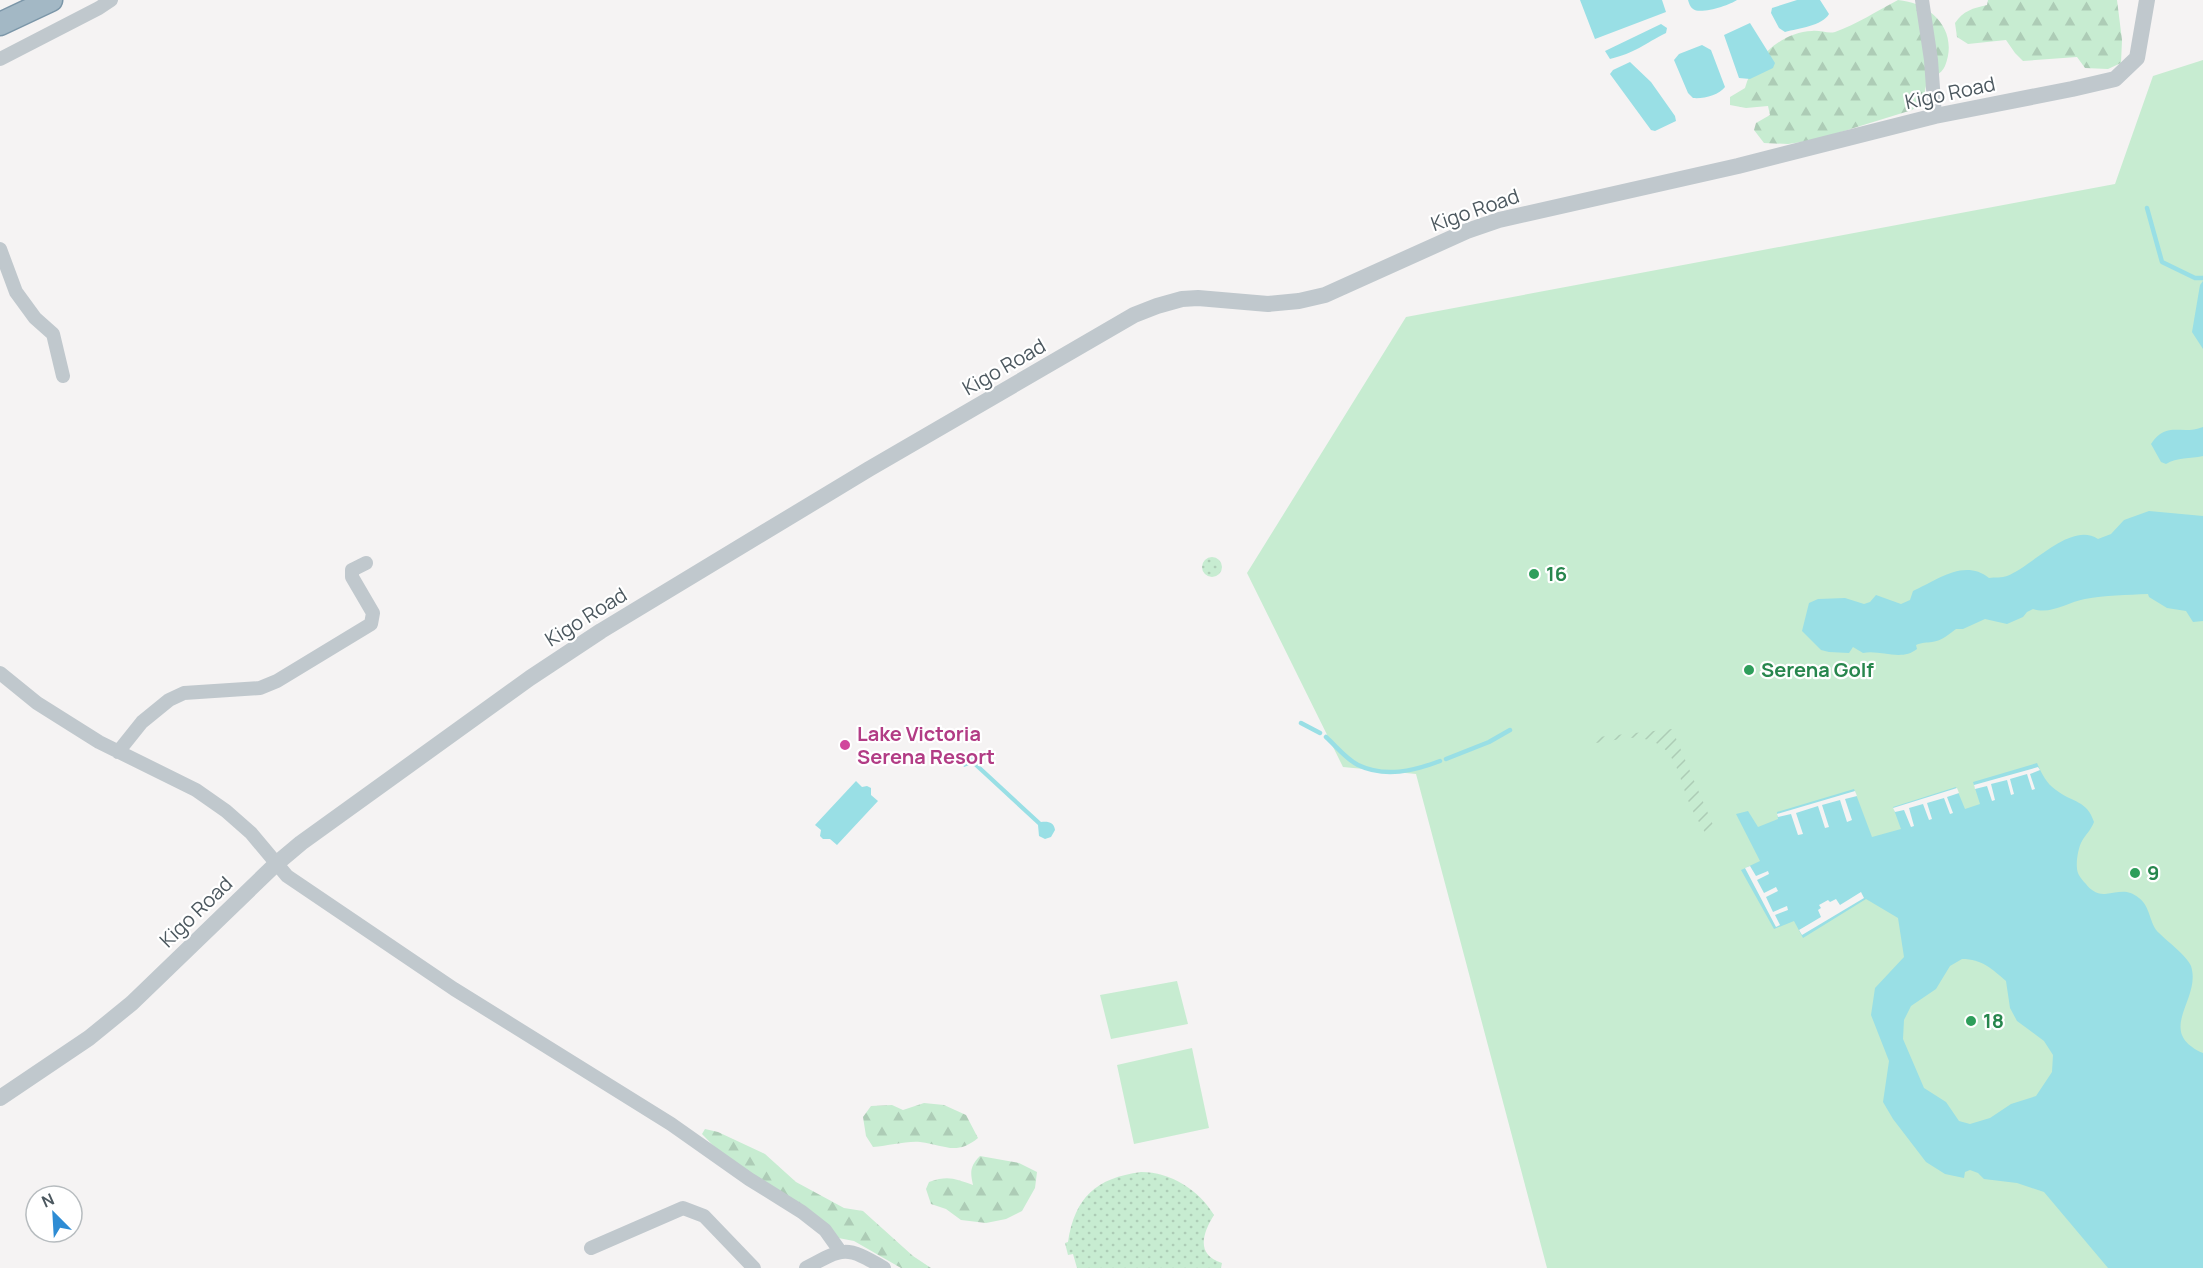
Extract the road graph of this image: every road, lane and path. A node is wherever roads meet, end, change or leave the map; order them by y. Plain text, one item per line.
1 (51, 0) edge
2 (111, 0) edge
3 (1922, 0) edge
4 (2147, 0) edge
5 (0, 24) edge
6 (0, 59) edge
7 (1935, 116) junction
8 (0, 249) edge
9 (63, 376) dead end
10 (366, 563) dead end
11 (0, 673) edge
12 (118, 752) junction
13 (276, 864) junction
14 (0, 1098) edge
15 (591, 1248) dead end
16 (840, 1251) junction
17 (753, 1268) edge
18 (806, 1268) edge
19 (884, 1268) edge

1 - 5 highway
2 - 6 street
3 - 7 street
4 - 7 street, Kigo Road
7 - 13 street, Kigo Road
8 - 9 street
10 - 12 street
11 - 12 street
12 - 13 street
13 - 14 street, Kigo Road
13 - 16 street
15 - 17 street
16 - 18 street
16 - 19 street

